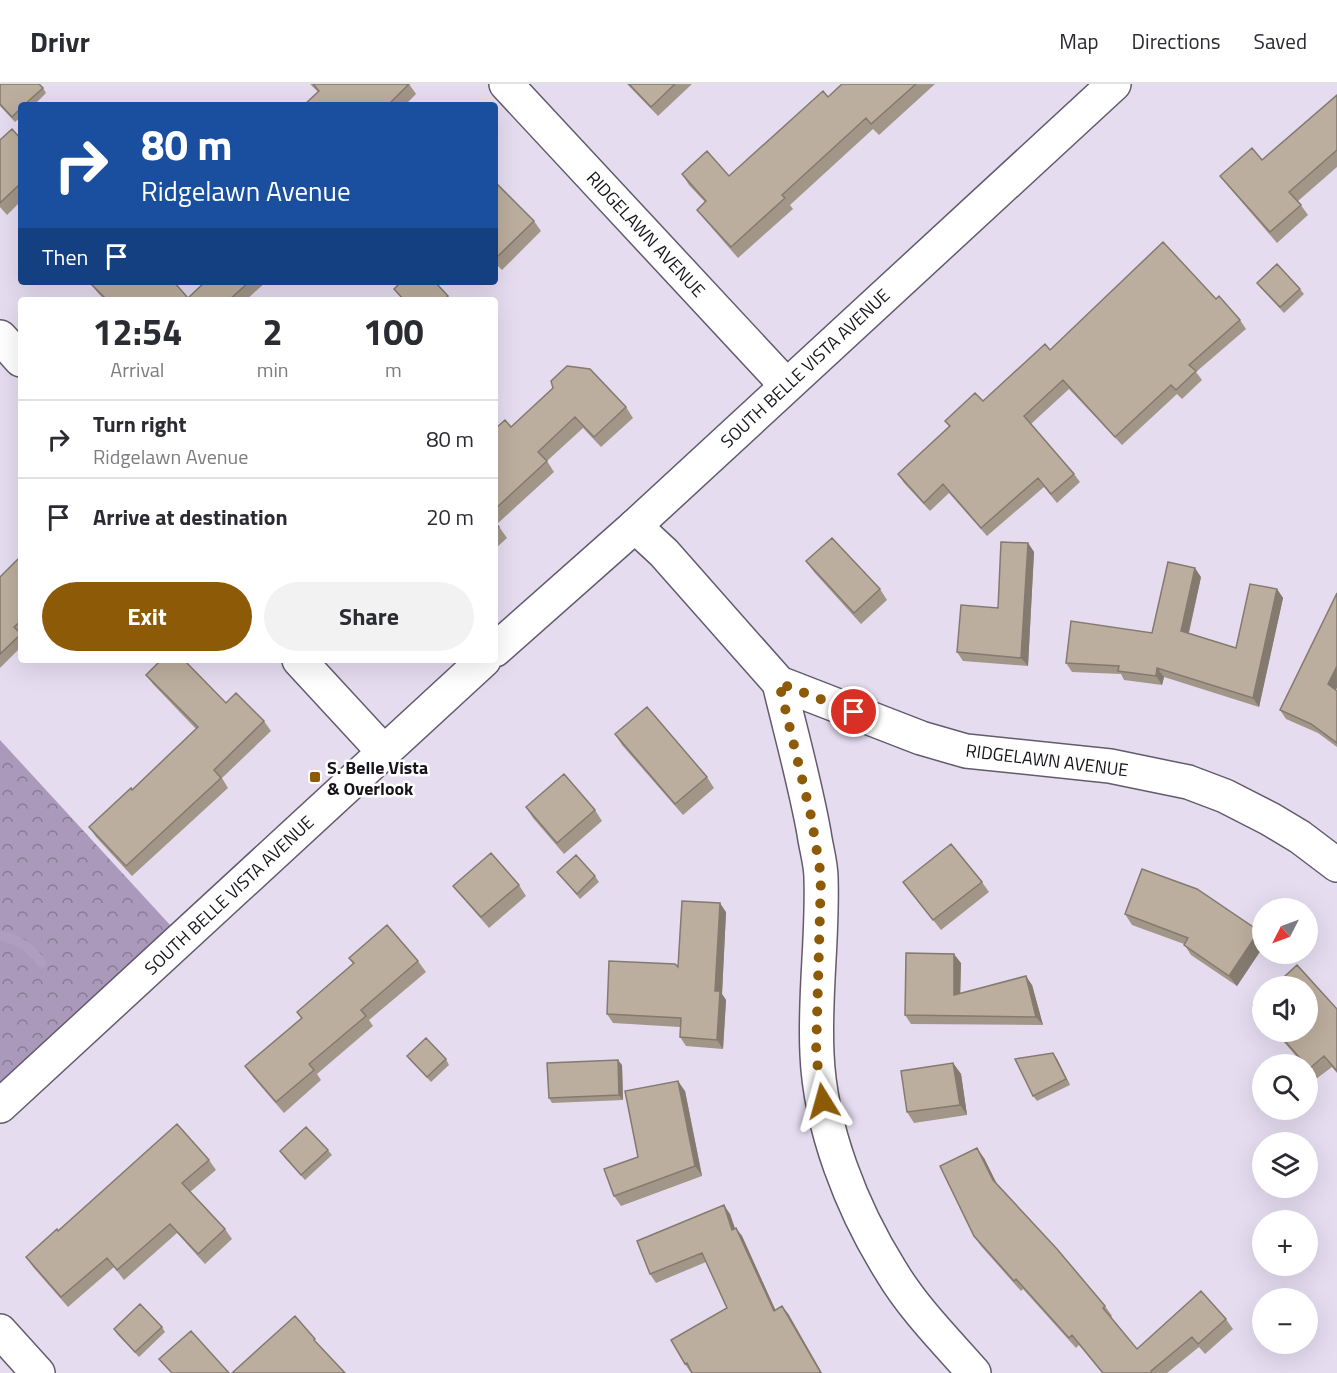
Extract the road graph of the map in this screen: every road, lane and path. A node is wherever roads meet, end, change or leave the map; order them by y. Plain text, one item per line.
1 (506, 84) edge
2 (1114, 84) edge
3 (0, 337) edge
4 (18, 357) edge
5 (786, 385) junction
6 (635, 525) junction
7 (498, 647) edge
8 (302, 663) edge
9 (481, 663) edge
10 (779, 683) junction
11 (383, 751) junction
12 (1337, 865) edge
13 (0, 1106) edge
14 (0, 1331) edge
15 (38, 1373) edge
16 (974, 1373) edge

1 - 5 street, RIDGELAWN AVENUE
2 - 5 street, SOUTH BELLE VISTA AVENUE
3 - 4 street
5 - 6 street, SOUTH BELLE VISTA AVENUE
6 - 7 street, SOUTH BELLE VISTA AVENUE
6 - 10 street, RIDGELAWN AVENUE
8 - 11 street
9 - 11 street, SOUTH BELLE VISTA AVENUE
10 - 12 street, RIDGELAWN AVENUE
10 - 16 street
11 - 13 street, SOUTH BELLE VISTA AVENUE
14 - 15 street

